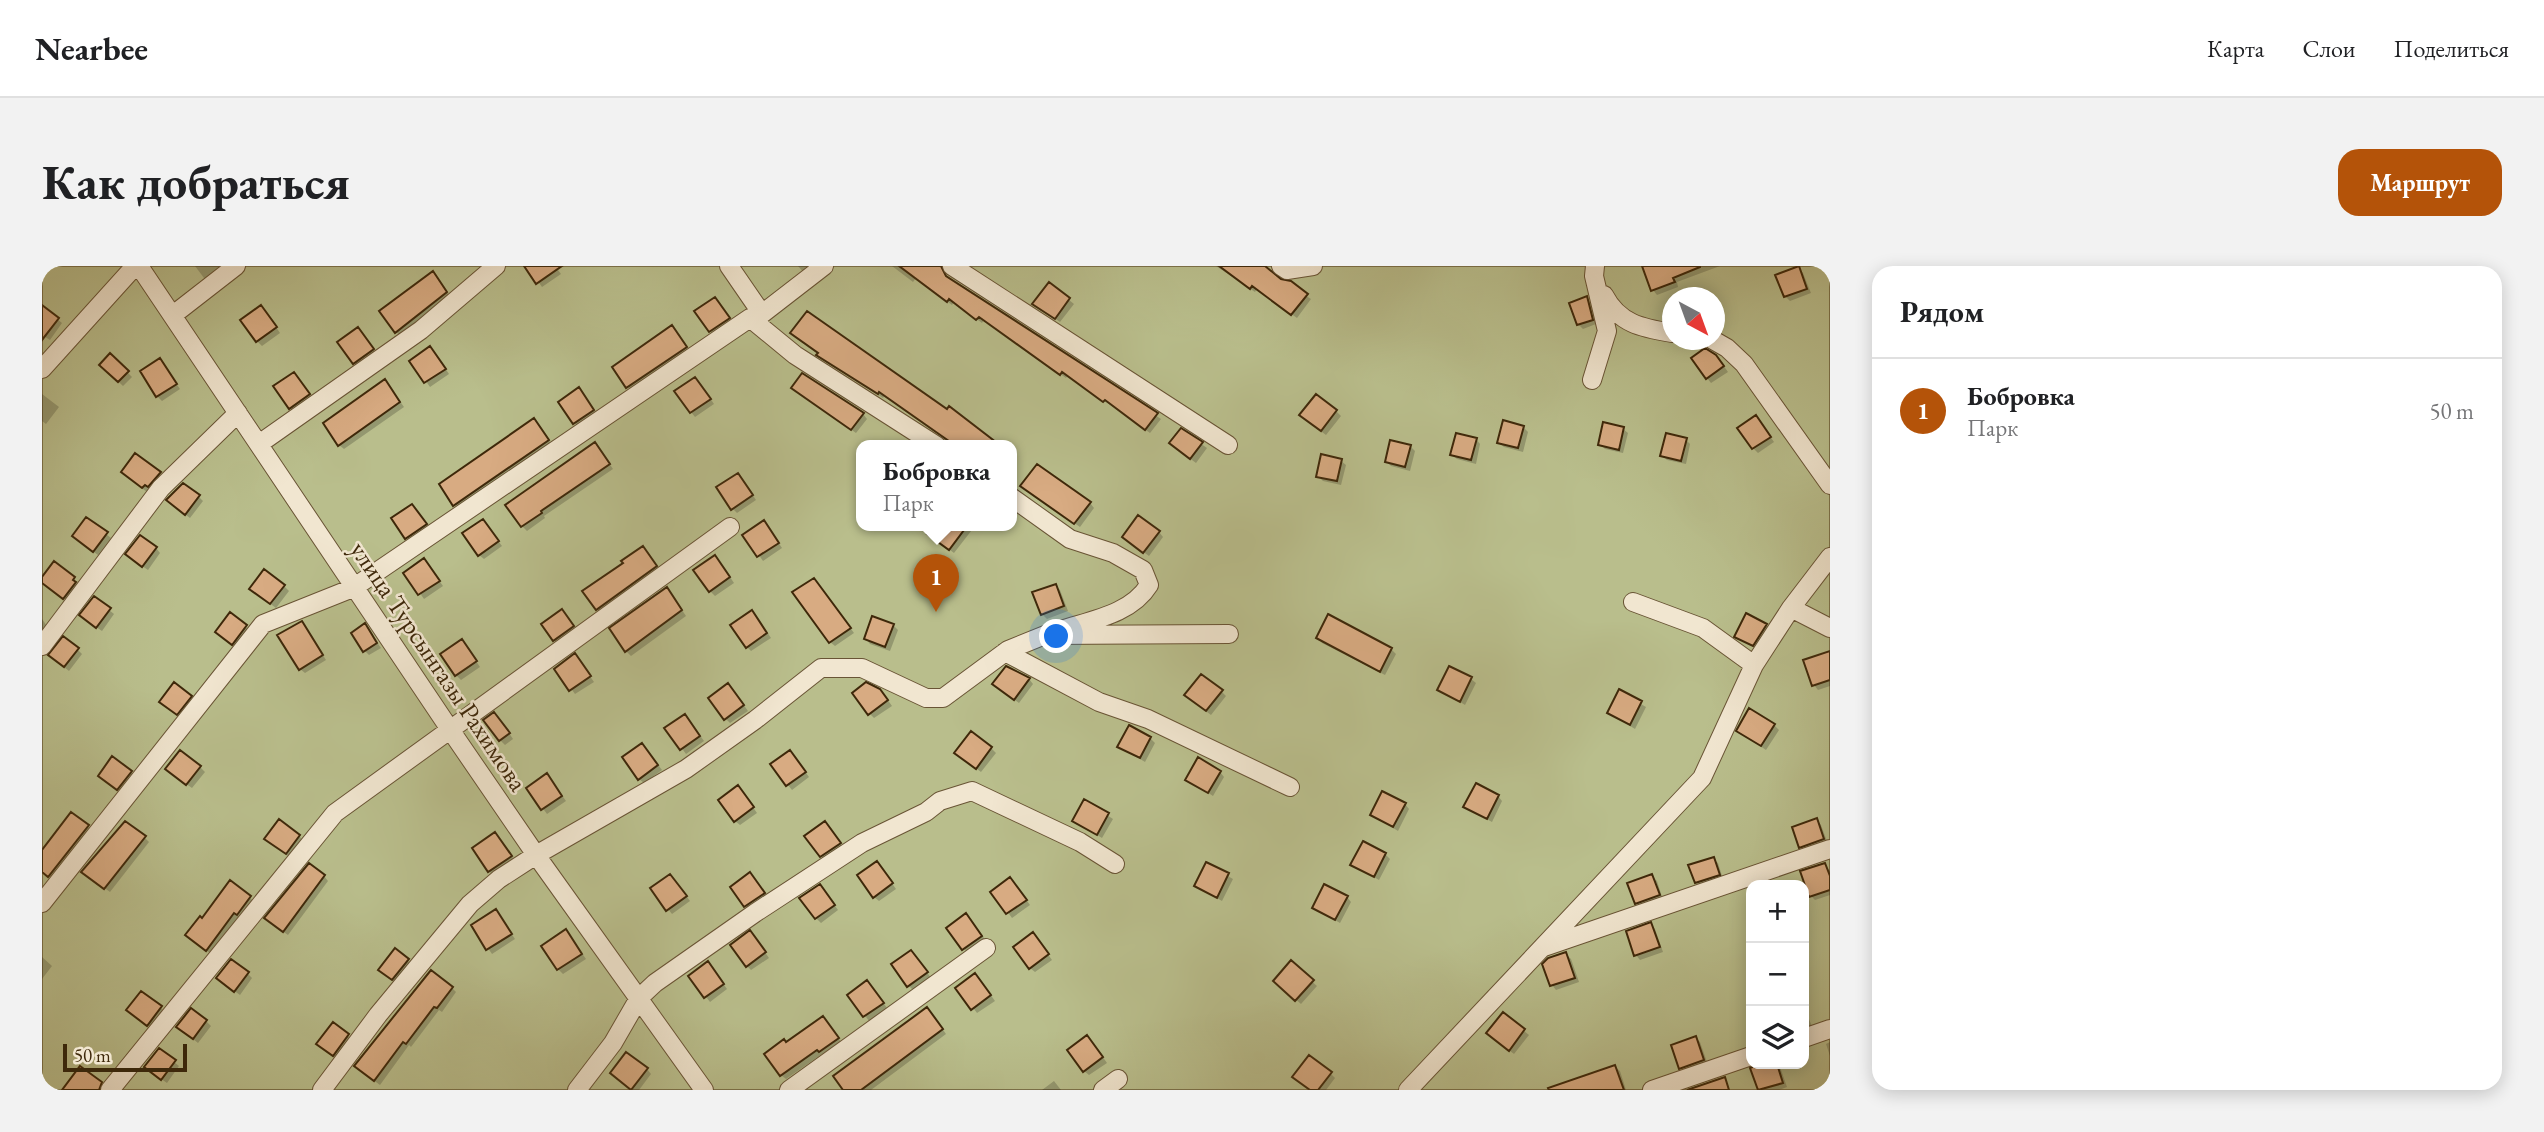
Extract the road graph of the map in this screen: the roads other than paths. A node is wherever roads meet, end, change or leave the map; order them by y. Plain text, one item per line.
1 (137, 266) edge
2 (236, 266) edge
3 (496, 266) edge
4 (729, 266) edge
5 (824, 266) edge
6 (952, 266) edge
7 (1281, 266) edge
8 (1312, 266) edge
9 (1595, 271) edge
10 (173, 316) junction
11 (756, 316) junction
12 (1662, 330) edge
13 (1725, 347) edge
14 (42, 369) edge
15 (1592, 380) dead end
16 (238, 413) junction
17 (928, 440) edge
18 (260, 444) junction
19 (1228, 444) dead end
20 (1830, 485) edge
21 (1017, 501) edge
22 (730, 527) dead end
23 (1830, 557) edge
24 (353, 588) junction
25 (1633, 602) dead end
26 (1791, 608) junction
27 (1830, 628) edge
28 (1229, 634) dead end
29 (1045, 635) junction
30 (42, 646) edge
31 (1005, 652) junction
32 (1754, 665) junction
33 (449, 728) junction
34 (1290, 787) dead end
35 (1830, 849) edge
36 (536, 855) junction
37 (1115, 864) dead end
38 (42, 903) edge
39 (986, 948) dead end
40 (1541, 948) junction
41 (639, 998) junction
42 (1830, 1029) edge
43 (1809, 1036) edge
44 (1746, 1058) edge
45 (110, 1090) edge
46 (322, 1090) edge
47 (577, 1090) edge
48 (704, 1090) edge
49 (789, 1090) edge
50 (1408, 1090) edge
51 (1652, 1090) edge

1 - 10 street, улица Турсынгазы Рахимова
1 - 14 street
2 - 10 street
3 - 18 street
4 - 11 street
5 - 11 street
6 - 19 street
7 - 8 street
9 - 12 street
9 - 15 street
10 - 16 street, улица Турсынгазы Рахимова
11 - 17 street
11 - 24 street
13 - 20 street
16 - 18 street, улица Турсынгазы Рахимова
16 - 30 street
18 - 24 street, улица Турсынгазы Рахимова
21 - 29 street
22 - 33 street
23 - 26 street
24 - 33 street, улица Турсынгазы Рахимова
24 - 38 street
25 - 32 street
26 - 27 street
26 - 32 street
28 - 29 street
29 - 31 street
31 - 34 street
31 - 36 street
32 - 40 street
33 - 36 street, улица Турсынгазы Рахимова
33 - 45 street
35 - 40 street
36 - 41 street, улица Турсынгазы Рахимова
36 - 46 street
37 - 41 street
39 - 49 street
40 - 50 street
41 - 47 street
41 - 48 street, улица Турсынгазы Рахимова
42 - 43 street
44 - 51 street

